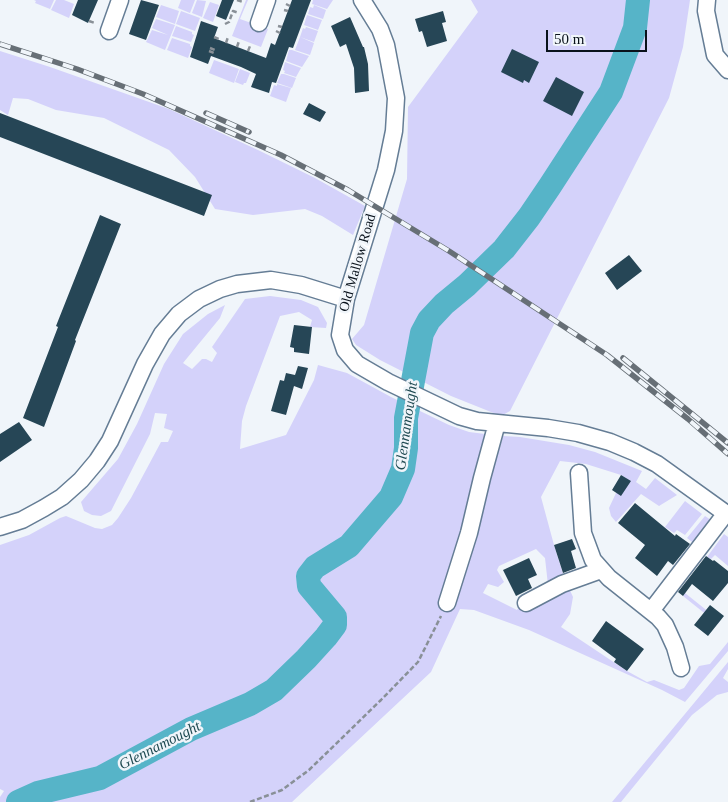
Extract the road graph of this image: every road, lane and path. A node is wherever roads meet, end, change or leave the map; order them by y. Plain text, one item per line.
1 (120, 0) edge
2 (237, 0) edge
3 (267, 0) edge
4 (362, 0) edge
5 (707, 0) edge
6 (243, 2) dead end
7 (286, 4) dead end
8 (290, 6) dead end
9 (284, 10) dead end
10 (288, 11) dead end
11 (238, 13) dead end
12 (89, 20) dead end
13 (259, 23) dead end
14 (226, 24) dead end
15 (278, 26) dead end
16 (102, 27) joint
17 (282, 27) dead end
18 (276, 31) dead end
19 (280, 33) dead end
20 (214, 37) dead end
21 (228, 37) dead end
22 (219, 39) dead end
23 (239, 41) dead end
24 (226, 43) dead end
25 (250, 46) dead end
26 (237, 47) dead end
27 (209, 50) dead end
28 (248, 51) dead end
29 (215, 52) dead end
30 (728, 70) edge
31 (346, 299) junction
32 (497, 423) junction
33 (579, 473) dead end
34 (727, 514) edge
35 (0, 527) edge
36 (601, 570) junction
37 (447, 603) joint
38 (526, 603) dead end
39 (651, 611) junction
40 (681, 668) dead end
41 (250, 802) edge

1 - 16 street
2 - 6 path
3 - 13 street
4 - 31 street, Old Mallow Road
5 - 30 street
7 - 8 path
9 - 10 path
11 - 14 path
12 - 16 path
15 - 17 path
18 - 19 path
20 - 22 path
21 - 24 path
23 - 26 path
25 - 28 path
27 - 29 path
31 - 32 street, Old Mallow Road
31 - 35 street
32 - 34 street, Old Mallow Road
32 - 37 street
33 - 36 street
34 - 39 street
36 - 38 street
36 - 39 street
37 - 41 path
39 - 40 street

